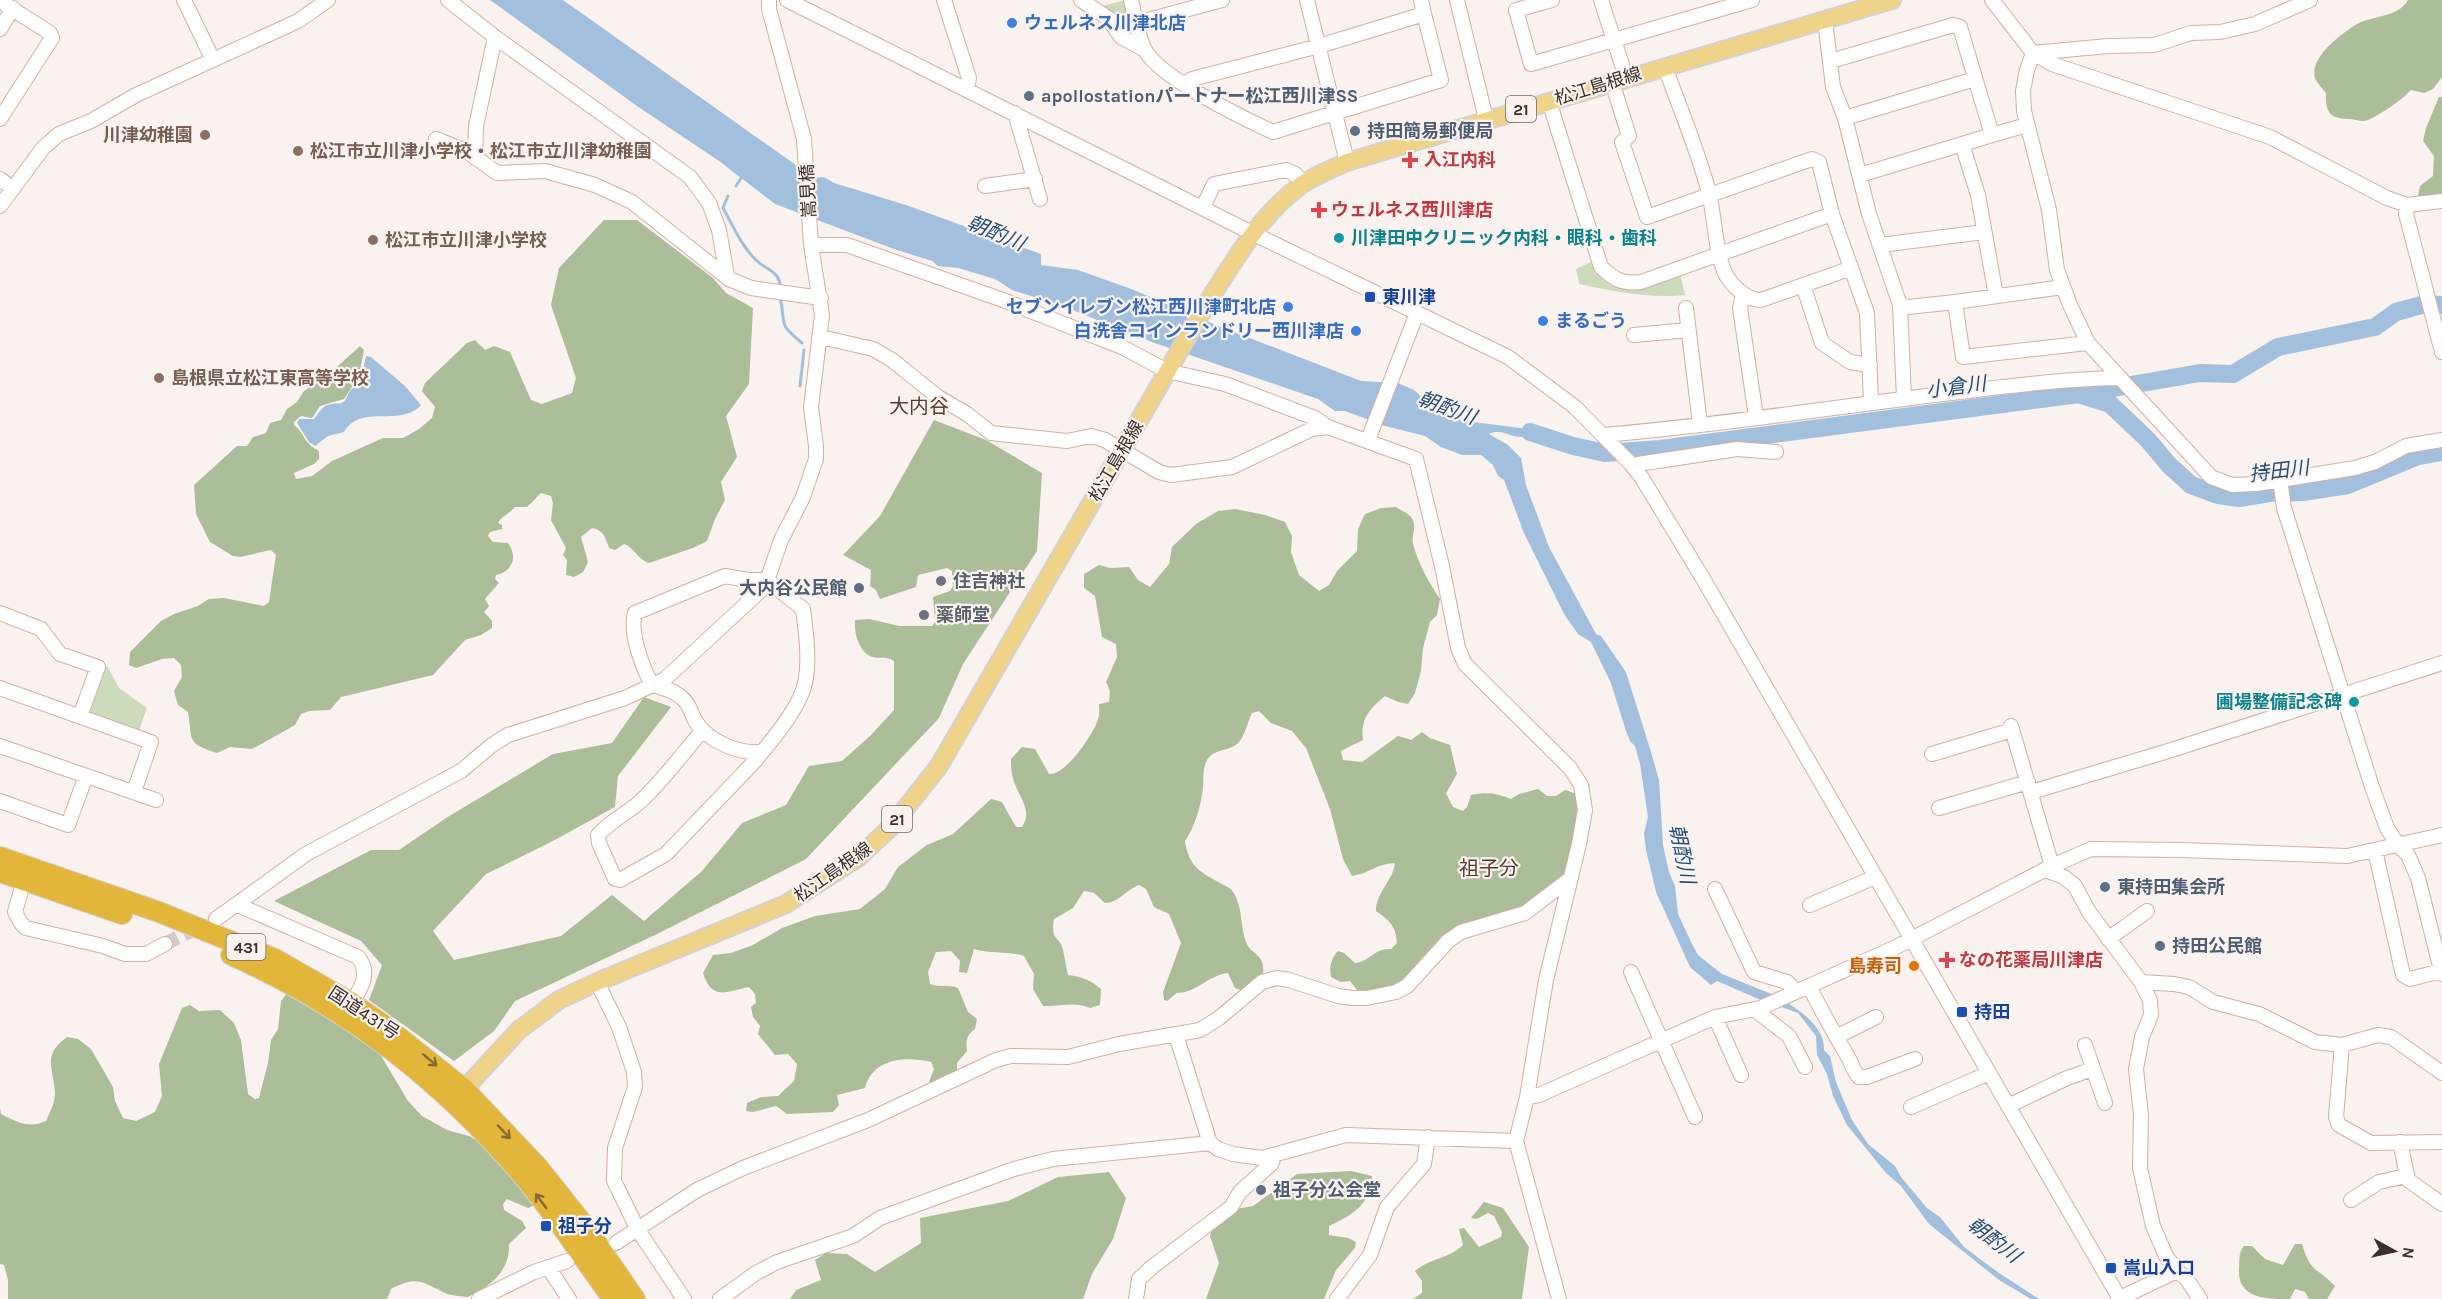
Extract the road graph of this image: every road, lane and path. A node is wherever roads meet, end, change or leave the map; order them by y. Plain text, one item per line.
1 (184, 0) edge
2 (328, 0) edge
3 (448, 0) edge
4 (769, 0) edge
5 (788, 0) edge
6 (944, 0) edge
7 (1082, 0) edge
8 (1131, 0) edge
9 (1222, 0) edge
10 (1307, 0) edge
11 (1457, 0) edge
12 (1552, 0) edge
13 (1601, 0) edge
14 (1752, 0) edge
15 (1892, 0) edge
16 (1992, 0) edge
17 (2310, 0) edge
18 (0, 1) edge
19 (1515, 5) edge
20 (1422, 7) edge
21 (13, 8) junction
22 (1825, 20) junction
23 (1137, 23) junction
24 (0, 29) edge
25 (495, 37) junction
26 (1613, 41) junction
27 (1319, 46) junction
28 (1145, 50) junction
29 (2033, 53) junction
30 (213, 60) junction
31 (1831, 61) junction
32 (1665, 67) junction
33 (1975, 79) junction
34 (1619, 80) junction
35 (1185, 84) junction
36 (967, 89) junction
37 (1549, 101) junction
38 (1015, 113) junction
39 (1336, 113) junction
40 (1845, 118) junction
41 (0, 119) edge
42 (1486, 119) junction
43 (2027, 125) junction
44 (1992, 135) junction
45 (436, 139) dead end
46 (1962, 144) junction
47 (475, 158) junction
48 (1347, 162) junction
49 (1860, 175) junction
50 (0, 179) edge
51 (1035, 180) junction
52 (1303, 183) junction
53 (985, 186) dead end
54 (12, 188) junction
55 (1709, 195) junction
56 (1040, 199) dead end
57 (2442, 201) edge
58 (2407, 205) junction
59 (0, 207) edge
60 (1203, 207) junction
61 (1832, 214) junction
62 (1984, 232) junction
63 (1252, 233) junction
64 (810, 239) junction
65 (1880, 245) junction
66 (1720, 253) junction
67 (1849, 269) junction
68 (726, 276) junction
69 (1803, 285) junction
70 (2063, 287) junction
71 (1743, 294) junction
72 (1996, 296) junction
73 (820, 298) junction
74 (1956, 302) junction
75 (1900, 305) junction
76 (1686, 308) dead end
77 (1417, 313) junction
78 (1688, 330) junction
79 (1634, 335) dead end
80 (821, 337) junction
81 (2088, 343) junction
82 (2442, 352) edge
83 (1870, 365) junction
84 (1170, 366) junction
85 (2119, 379) junction
86 (1904, 398) junction
87 (1871, 401) junction
88 (1756, 417) junction
89 (1700, 424) junction
90 (1328, 427) junction
91 (1370, 436) junction
92 (1606, 438) junction
93 (2442, 440) edge
94 (1122, 450) junction
95 (1776, 452) dead end
96 (1635, 464) junction
97 (2280, 481) junction
98 (767, 580) junction
99 (0, 613) edge
100 (2442, 663) edge
101 (652, 685) junction
102 (0, 688) edge
103 (2342, 694) junction
104 (80, 716) junction
105 (703, 730) junction
106 (0, 746) edge
107 (762, 752) junction
108 (1932, 754) dead end
109 (86, 776) junction
110 (2029, 787) junction
111 (134, 792) junction
112 (156, 800) dead end
113 (0, 801) edge
114 (1939, 808) dead end
115 (2442, 834) edge
116 (2398, 845) junction
117 (2375, 850) junction
118 (0, 857) edge
119 (2049, 868) junction
120 (0, 872) edge
121 (1875, 877) junction
122 (1571, 878) junction
123 (24, 880) junction
124 (1714, 889) dead end
125 (238, 905) junction
126 (1810, 905) dead end
127 (2147, 911) dead end
128 (216, 919) tunnel mouth
129 (1911, 938) junction
130 (2108, 939) junction
131 (165, 944) tunnel mouth
132 (1631, 972) dead end
133 (2441, 973) edge
134 (597, 982) junction
135 (2141, 982) junction
136 (1798, 991) junction
137 (352, 1003) junction
138 (1757, 1009) junction
139 (1714, 1017) junction
140 (1876, 1017) dead end
141 (1176, 1035) junction
142 (1836, 1037) junction
143 (1661, 1040) junction
144 (2342, 1044) junction
145 (2085, 1045) dead end
146 (1915, 1059) dead end
147 (1805, 1067) dead end
148 (2094, 1069) junction
149 (2442, 1072) edge
150 (1989, 1073) junction
151 (1741, 1076) dead end
152 (459, 1095) junction
153 (1527, 1097) junction
154 (2104, 1103) dead end
155 (2008, 1106) junction
156 (1911, 1107) dead end
157 (1695, 1118) dead end
158 (1428, 1137) junction
159 (1516, 1141) junction
160 (2400, 1142) junction
161 (2442, 1142) edge
162 (1210, 1143) junction
163 (1275, 1155) junction
164 (2406, 1176) junction
165 (2352, 1200) dead end
166 (2442, 1204) edge
167 (638, 1230) junction
168 (616, 1243) dead end
169 (567, 1261) dead end
170 (548, 1267) junction
171 (2177, 1271) junction
172 (479, 1299) edge
173 (569, 1299) edge
174 (613, 1299) edge
175 (635, 1299) edge
176 (684, 1299) edge
177 (720, 1299) edge
178 (1136, 1299) edge
179 (1337, 1299) edge
180 (1559, 1299) edge
181 (2119, 1299) edge
182 (2200, 1299) edge

1 - 30 street
2 - 30 street
3 - 25 street
4 - 64 street, 嵩見橋
5 - 36 street
6 - 36 street
7 - 28 street
8 - 23 street
9 - 23 street
10 - 27 street
11 - 42 street
12 - 19 street
13 - 26 street
14 - 26 street
15 - 22 main road, 松江島根線 / 21
16 - 29 street
17 - 29 street
18 - 21 street
19 - 26 street
20 - 27 street
20 - 39 street
21 - 24 street
21 - 41 street
22 - 31 street
22 - 32 main road, 松江島根線 / 21
23 - 28 street
25 - 47 street
25 - 68 street
26 - 34 street
27 - 35 street
27 - 39 street
28 - 35 street
29 - 43 street
29 - 58 street
30 - 54 street
31 - 33 street
31 - 40 street
32 - 34 main road, 松江島根線 / 21
32 - 55 street
33 - 40 street
33 - 44 street
34 - 37 main road, 松江島根線 / 21
34 - 55 street
35 - 39 street
36 - 38 street
37 - 42 main road, 松江島根線 / 21
37 - 66 street
38 - 51 street
38 - 60 street
39 - 48 street
40 - 49 street
42 - 48 main road, 松江島根線 / 21
43 - 44 street
43 - 70 street
44 - 46 street
45 - 47 street
46 - 49 street
46 - 62 street
47 - 68 street
48 - 52 main road, 松江島根線 / 21
49 - 65 street
50 - 54 street
51 - 53 street
51 - 56 street
52 - 60 street
52 - 63 main road, 松江島根線 / 21
54 - 59 street
55 - 61 street
55 - 66 street
57 - 58 street
58 - 82 street
60 - 63 street
61 - 66 street
61 - 67 street
62 - 65 street
62 - 72 street
63 - 77 street
63 - 84 main road, 松江島根線 / 21
64 - 73 street, 嵩見橋
64 - 84 street
65 - 75 street
66 - 71 street
67 - 69 street
67 - 83 street
68 - 73 street
69 - 71 street
69 - 83 street
70 - 72 street
70 - 81 street
71 - 88 street
72 - 74 street
73 - 80 street, 嵩見橋
74 - 75 street
74 - 81 street
75 - 86 street
76 - 78 street
77 - 91 street
77 - 92 street
78 - 79 street
78 - 89 street
80 - 94 street
80 - 98 street, 嵩見橋
81 - 85 street
83 - 87 street
84 - 90 street
84 - 94 main road, 松江島根線 / 21
85 - 86 street
85 - 97 street
86 - 87 street
87 - 88 street
88 - 89 street
89 - 92 street
90 - 91 street
90 - 94 street
91 - 122 street
92 - 96 street
93 - 97 street
94 - 134 main road, 松江島根線 / 21
95 - 96 street
96 - 121 street
97 - 103 street
98 - 101 street
98 - 101 street
98 - 107 street
99 - 104 street
100 - 103 street
101 - 105 street
101 - 125 street
102 - 104 street
103 - 110 street
103 - 116 street
104 - 111 street
105 - 107 street
105 - 107 street
106 - 109 street
108 - 110 street
109 - 111 street
109 - 113 street
110 - 114 street
110 - 119 street
111 - 112 street
115 - 116 street
116 - 117 street
116 - 133 street
117 - 119 street
117 - 133 street
118 - 137 highway, 国道431号 / 431
119 - 129 street
119 - 130 street
120 - 123 highway, 国道431号 / 431
121 - 126 street
121 - 129 street
122 - 141 street
122 - 153 street
123 - 131 street
123 - 152 highway, 国道431号 / 431
124 - 136 street
125 - 128 street
125 - 137 street
127 - 130 street
129 - 136 street
129 - 150 street
130 - 135 street
132 - 143 street
134 - 152 main road, 松江島根線 / 21
134 - 167 street
135 - 144 street
135 - 171 street
136 - 138 street
136 - 142 street
137 -> 152 highway, 国道431号 / 431
138 - 139 street
138 - 147 street
139 - 143 street
139 - 151 street
140 - 142 street
141 - 162 street
141 - 167 street
142 - 146 street
143 - 153 street
143 - 157 street
144 - 149 street
144 - 160 street
145 - 148 street
148 - 154 street
148 - 155 street
150 - 155 street
150 - 156 street
174 -> 152 highway, 国道431号 / 431
152 -> 175 highway, 国道431号 / 431
153 - 159 street
155 - 181 street
158 - 159 street
158 - 163 street
158 - 179 street
159 - 180 street
160 - 161 street
160 - 164 street
162 - 163 street
162 - 177 street
163 - 178 street
164 - 165 street
164 - 166 street
167 - 168 street
167 - 176 street
169 - 170 street
170 - 172 street
170 - 173 street
171 - 181 street
171 - 182 street

